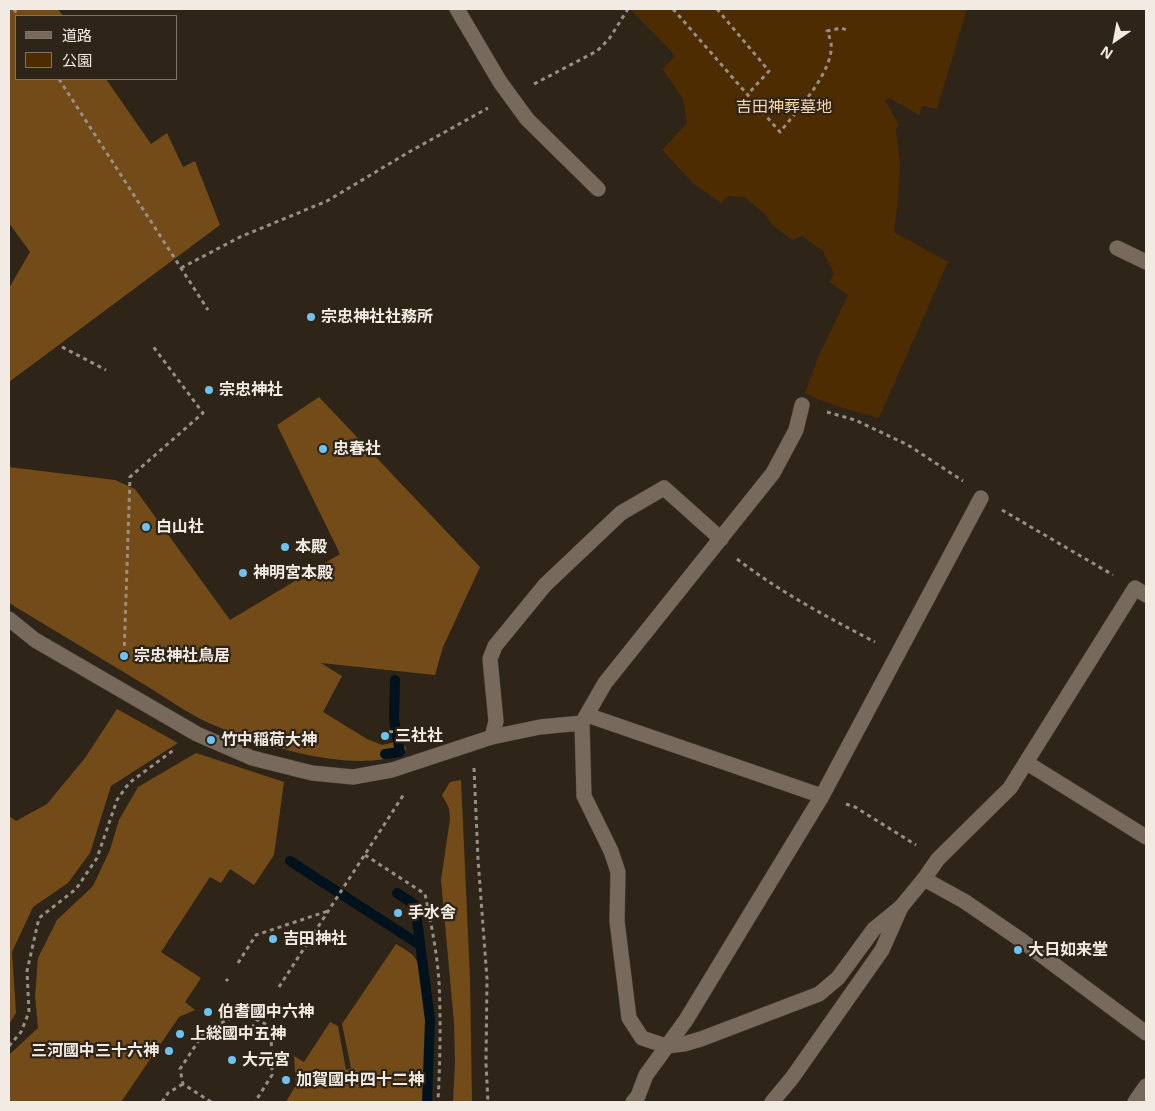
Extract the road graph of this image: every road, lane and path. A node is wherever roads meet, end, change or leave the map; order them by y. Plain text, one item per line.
1 (458, 9) edge
2 (628, 9) edge
3 (673, 9) edge
4 (717, 9) edge
5 (847, 30) dead end
6 (60, 80) edge
7 (747, 95) junction
8 (510, 96) junction
9 (598, 190) dead end
10 (1117, 248) dead end
11 (1146, 262) edge
12 (181, 268) junction
13 (208, 310) dead end
14 (152, 345) dead end
15 (62, 348) dead end
16 (106, 370) dead end
17 (802, 405) joint
18 (964, 481) dead end
19 (981, 498) joint
20 (719, 541) junction
21 (1140, 592) edge
22 (9, 619) edge
23 (898, 654) junction
24 (124, 656) dead end
25 (584, 719) junction
26 (396, 731) dead end
27 (390, 732) dead end
28 (197, 734) junction
29 (492, 738) junction
30 (473, 744) junction
31 (427, 760) junction
32 (1026, 763) junction
33 (822, 796) junction
34 (1146, 837) edge
35 (365, 855) junction
36 (938, 859) junction
37 (924, 879) junction
38 (901, 907) junction
39 (328, 911) junction
40 (238, 963) dead end
41 (279, 987) dead end
42 (265, 1008) dead end
43 (258, 1019) junction
44 (252, 1028) dead end
45 (1146, 1033) edge
46 (9, 1046) edge
47 (666, 1046) junction
48 (183, 1084) junction
49 (1146, 1086) edge
50 (208, 1101) edge
51 (162, 1102) edge
52 (255, 1102) edge
53 (438, 1102) edge
54 (488, 1102) edge
55 (633, 1102) edge
56 (772, 1102) edge
57 (1135, 1102) edge

1 - 8 street
2 - 8 path
3 - 7 path
4 - 7 path
5 - 7 path
6 - 12 path
8 - 9 street
8 - 12 path
10 - 11 street
12 - 13 path
14 - 24 path
15 - 16 path
17 - 18 path
17 - 20 street
19 - 21 path
19 - 23 street
20 - 23 path
20 - 25 street
20 - 29 street
21 - 32 street
22 - 28 street
23 - 33 street
25 - 29 street
25 - 33 street
25 - 47 street
26 - 27 path
28 - 31 street
28 - 46 path
29 - 30 street
30 - 31 street
30 - 54 path
31 - 35 path
32 - 34 street
32 - 36 street
33 - 36 path
33 - 47 street
35 - 39 path
35 - 53 path
36 - 37 street
37 - 38 street
37 - 45 street
38 - 47 street
38 - 56 street
39 - 40 path
39 - 41 path
42 - 43 path
43 - 44 path
43 - 48 path
43 - 52 path
47 - 55 street
48 - 50 path
48 - 51 path
49 - 57 street

